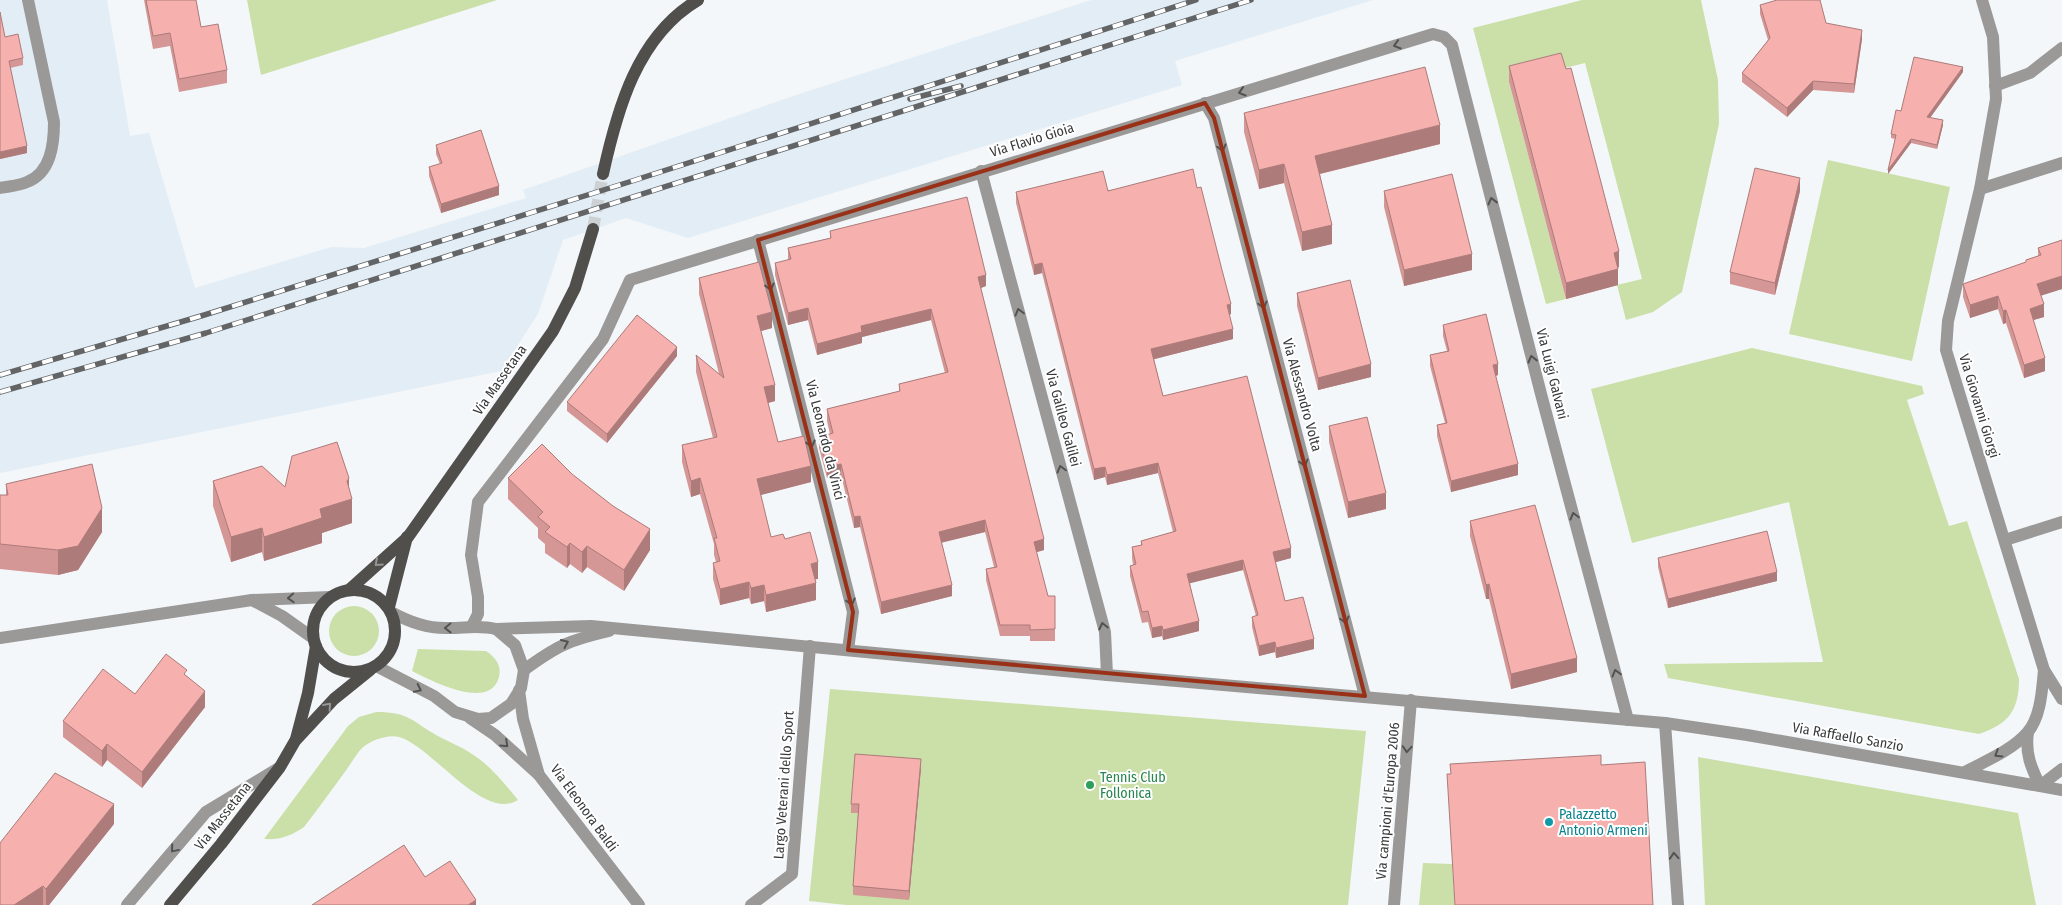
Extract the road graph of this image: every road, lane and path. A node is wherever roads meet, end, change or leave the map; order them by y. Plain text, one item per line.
1 (28, 0) edge
2 (698, 0) edge
3 (1982, 0) edge
4 (1444, 37) joint
5 (2062, 48) edge
6 (1995, 86) junction
7 (1205, 103) junction
8 (2062, 163) edge
9 (981, 171) junction
10 (603, 174) tunnel mouth
11 (0, 188) edge
12 (1980, 189) junction
13 (593, 229) tunnel mouth
14 (758, 240) junction
15 (2062, 522) edge
16 (408, 537) junction
17 (2006, 540) junction
18 (349, 590) junction
19 (330, 597) junction
20 (252, 600) junction
21 (390, 610) junction
22 (472, 626) junction
23 (619, 628) junction
24 (496, 629) junction
25 (0, 638) edge
26 (315, 642) junction
27 (810, 646) junction
28 (848, 650) junction
29 (373, 668) junction
30 (524, 670) junction
31 (2044, 670) junction
32 (1106, 675) junction
33 (519, 690) junction
34 (1365, 696) junction
35 (2062, 699) edge
36 (1411, 700) junction
37 (468, 717) junction
38 (1628, 720) junction
39 (1665, 723) junction
40 (2028, 732) junction
41 (295, 741) junction
42 (280, 767) junction
43 (2062, 769) edge
44 (1965, 772) junction
45 (539, 775) junction
46 (2040, 786) junction
47 (2062, 790) edge
48 (127, 905) edge
49 (170, 905) edge
50 (638, 905) edge
51 (751, 905) edge
52 (1394, 905) edge
53 (1678, 905) edge

1 - 11 street
2 - 10 main road
3 - 6 street, Via Giovanni Giorgi
4 -> 7 street, Via Flavio Gioia
38 -> 4 street, Via Luigi Galvani
5 - 6 street
6 - 12 street, Via Giovanni Giorgi
7 - 9 street, Via Flavio Gioia
7 -> 34 street, Via Alessandro Volta
8 - 12 street
9 - 14 street, Via Flavio Gioia
32 -> 9 street, Via Galileo Galilei
12 - 17 street, Via Giovanni Giorgi
13 - 16 main road, Via Massetana
14 - 22 street, Via Flavio Gioia
14 -> 28 street, Via Leonardo da Vinci
15 - 17 street
16 -> 18 main road, Via Massetana
16 - 21 main road, Via Massetana
17 - 31 street, Via Giovanni Giorgi
18 - 19 main road, Via Massetana
18 - 21 main road, Via Massetana
19 -> 20 street
19 - 26 main road, Via Massetana
20 - 25 street
20 - 26 street
22 -> 21 street
21 - 29 main road, Via Massetana
22 - 24 street
23 - 24 street, Via Raffaello Sanzio
23 - 27 street, Via Raffaello Sanzio
30 -> 23 street
24 - 30 street
26 - 29 main road
26 - 41 main road, Via Massetana
27 - 28 street, Via Raffaello Sanzio
27 - 51 street, Largo Veterani dello Sport
28 - 32 street, Via Raffaello Sanzio
29 -> 37 street
41 -> 29 main road, Via Massetana
30 - 33 street
31 - 35 street, Via Giovanni Giorgi
31 - 40 street, Via Giovanni Giorgi
32 - 34 street, Via Raffaello Sanzio
33 - 37 street
33 - 45 street, Via Eleonora Baldi
34 - 36 street, Via Raffaello Sanzio
36 - 38 street, Via Raffaello Sanzio
36 -> 52 street, Via campioni d'Europa 2006
37 -> 45 street
38 - 39 street, Via Raffaello Sanzio
39 - 44 street, Via Raffaello Sanzio
53 -> 39 street
40 -> 44 street
40 - 46 street, Via Giovanni Giorgi
41 - 42 main road, Via Massetana
42 -> 48 street
42 - 49 main road, Via Massetana
43 - 46 street
44 - 46 street, Via Raffaello Sanzio
45 - 50 street, Via Eleonora Baldi
46 - 47 street, Via Raffaello Sanzio

